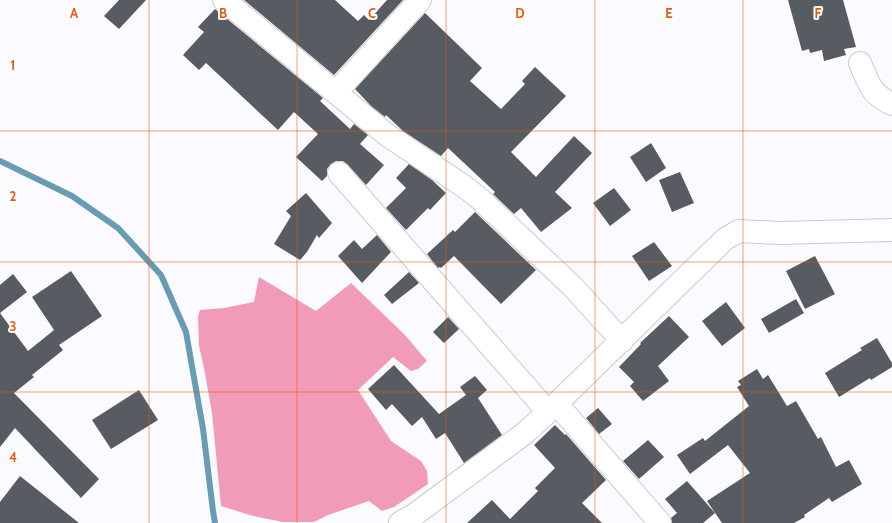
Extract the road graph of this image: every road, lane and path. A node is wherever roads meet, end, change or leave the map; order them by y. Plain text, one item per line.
1 (224, 0) edge
2 (420, 0) edge
3 (860, 63) dead end
4 (336, 92) junction
5 (892, 104) edge
6 (339, 174) dead end
7 (892, 230) edge
8 (622, 341) junction
9 (553, 408) junction
10 (406, 522) edge
11 (660, 523) edge

1 - 4 street
2 - 4 street
3 - 5 street
4 - 8 street
6 - 9 street
7 - 8 street
8 - 9 street
9 - 10 street
9 - 11 street

